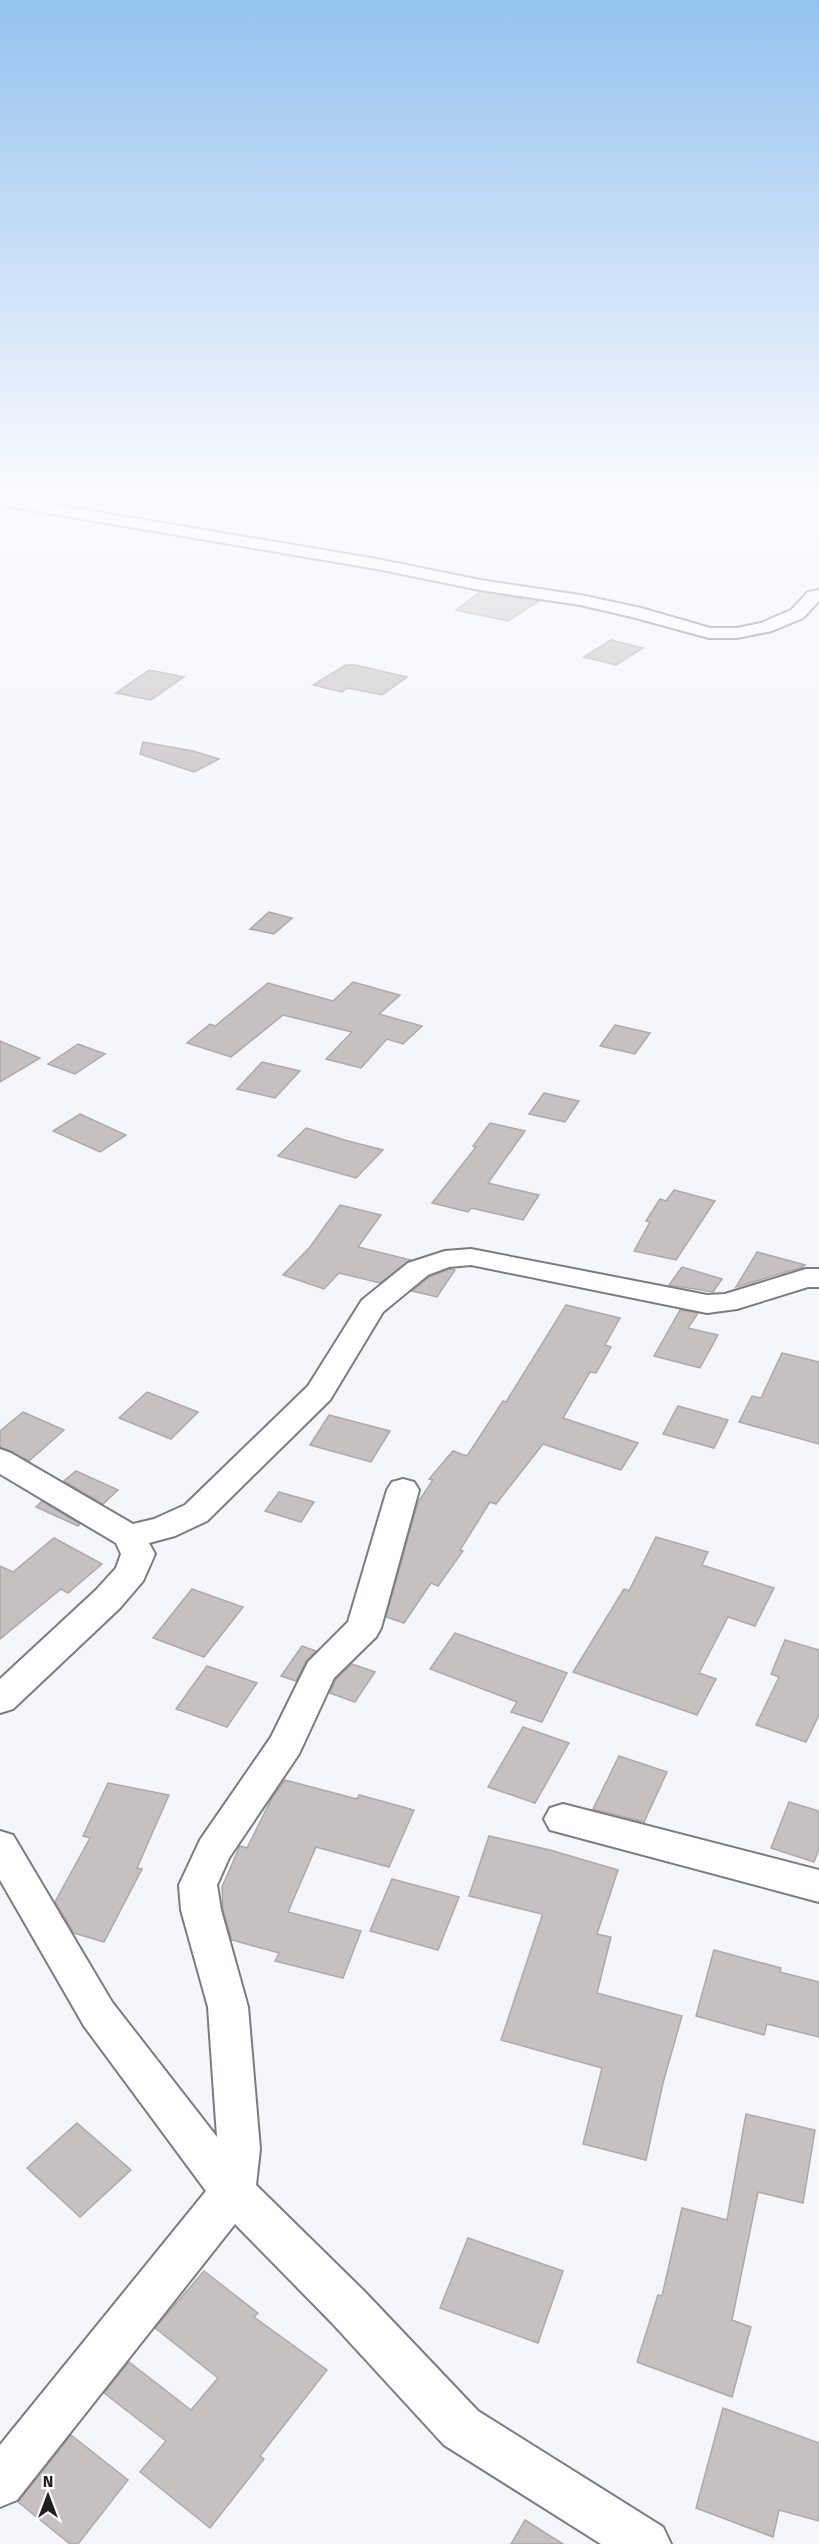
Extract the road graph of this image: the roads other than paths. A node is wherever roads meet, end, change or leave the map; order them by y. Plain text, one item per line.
1 (655, 618) edge
2 (788, 618) edge
3 (819, 1278) edge
4 (0, 1460) edge
5 (403, 1490) dead end
6 (129, 1536) junction
7 (0, 1700) edge
8 (563, 1819) dead end
9 (0, 1846) edge
10 (819, 1886) edge
11 (233, 2192) junction
12 (0, 2483) edge
13 (646, 2544) edge

1 - 2 street
3 - 6 street
4 - 6 street
5 - 11 street
6 - 7 street
8 - 10 street
9 - 11 street
11 - 12 street
11 - 13 street

